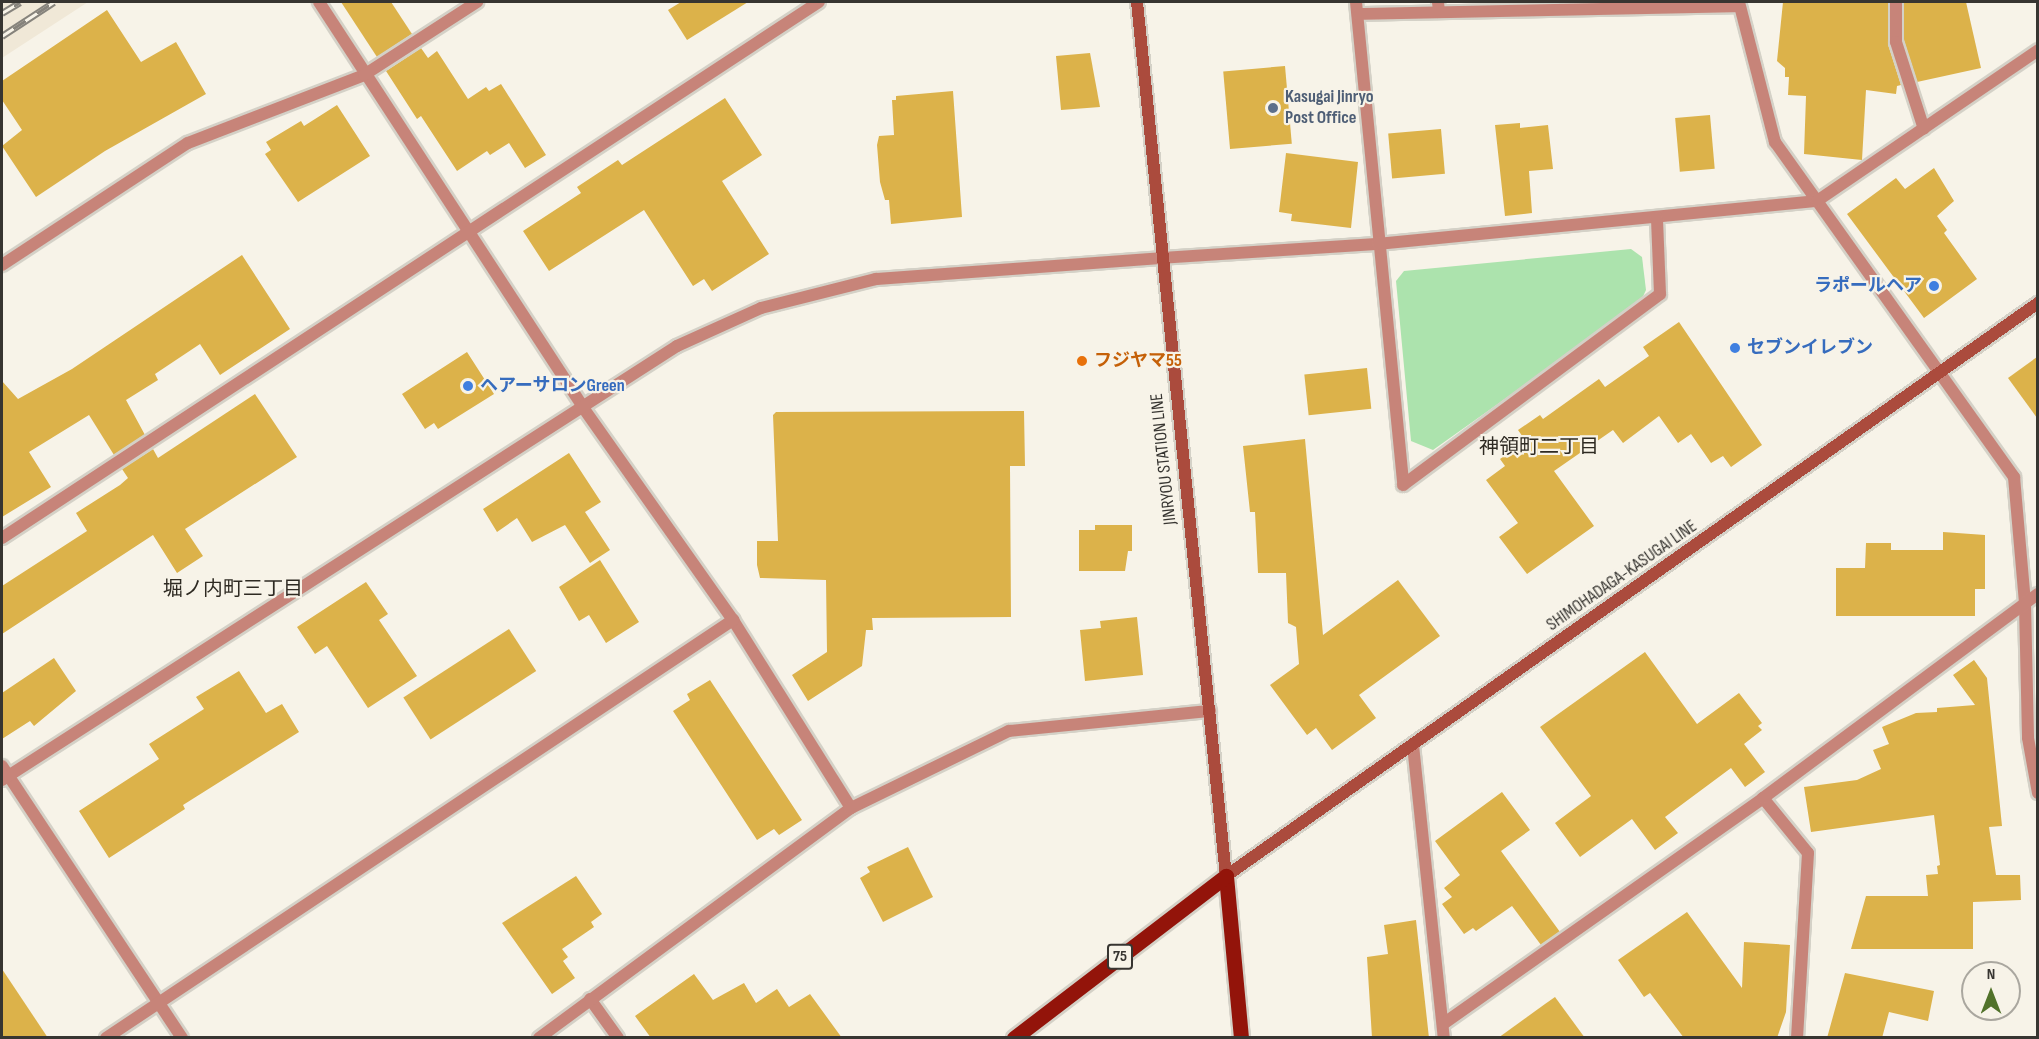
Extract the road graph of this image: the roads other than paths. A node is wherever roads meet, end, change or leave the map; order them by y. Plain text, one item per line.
1 (319, 2) edge
2 (477, 2) edge
3 (819, 2) edge
4 (1137, 2) edge
5 (1896, 2) edge
6 (1739, 4) edge
7 (1438, 7) edge
8 (1357, 8) edge
9 (2037, 51) edge
10 (364, 75) junction
11 (1924, 129) junction
12 (1817, 201) junction
13 (1657, 218) junction
14 (470, 234) junction
15 (1378, 244) junction
16 (1161, 258) junction
17 (2, 266) edge
18 (2037, 303) edge
19 (1941, 374) junction
20 (582, 406) junction
21 (2, 538) edge
22 (2037, 594) edge
23 (2025, 604) junction
24 (734, 620) junction
25 (1210, 711) junction
26 (1413, 745) junction
27 (4, 774) edge
28 (2037, 793) edge
29 (1763, 798) junction
30 (851, 808) junction
31 (1226, 876) junction
32 (590, 999) junction
33 (160, 1002) junction
34 (1443, 1024) junction
35 (106, 1038) edge
36 (182, 1038) edge
37 (539, 1038) edge
38 (618, 1038) edge
39 (1014, 1038) edge
40 (1241, 1038) edge
41 (1444, 1038) edge
42 (1797, 1038) edge

1 - 10 street
2 - 10 street
3 - 14 street
4 - 16 main road, JINRYOU STATION LINE
5 - 11 street
6 - 7 street
6 - 12 street
7 - 8 street
8 - 15 street
9 - 11 street
10 - 14 street
10 - 17 street
11 - 12 street
12 - 13 street
12 - 19 street
13 - 15 street
13 - 15 street
14 - 20 street
14 - 21 street
15 - 16 street
16 - 20 street
16 - 25 main road, JINRYOU STATION LINE
18 - 19 main road, SHIMOHADAGA-KASUGAI LINE
19 - 23 street
19 - 26 main road, SHIMOHADAGA-KASUGAI LINE
20 - 24 street
20 - 27 street
22 - 23 street
23 - 28 street
23 - 29 street
24 - 30 street
24 - 33 street
25 - 30 street
25 - 31 main road, JINRYOU STATION LINE
26 - 31 main road, SHIMOHADAGA-KASUGAI LINE
26 - 34 street
27 - 33 street
29 - 34 street
29 - 42 street
30 - 32 street
31 - 39 main road, 75
31 - 40 main road
32 - 37 street
32 - 38 street
33 - 35 street
33 - 36 street
34 - 41 street

